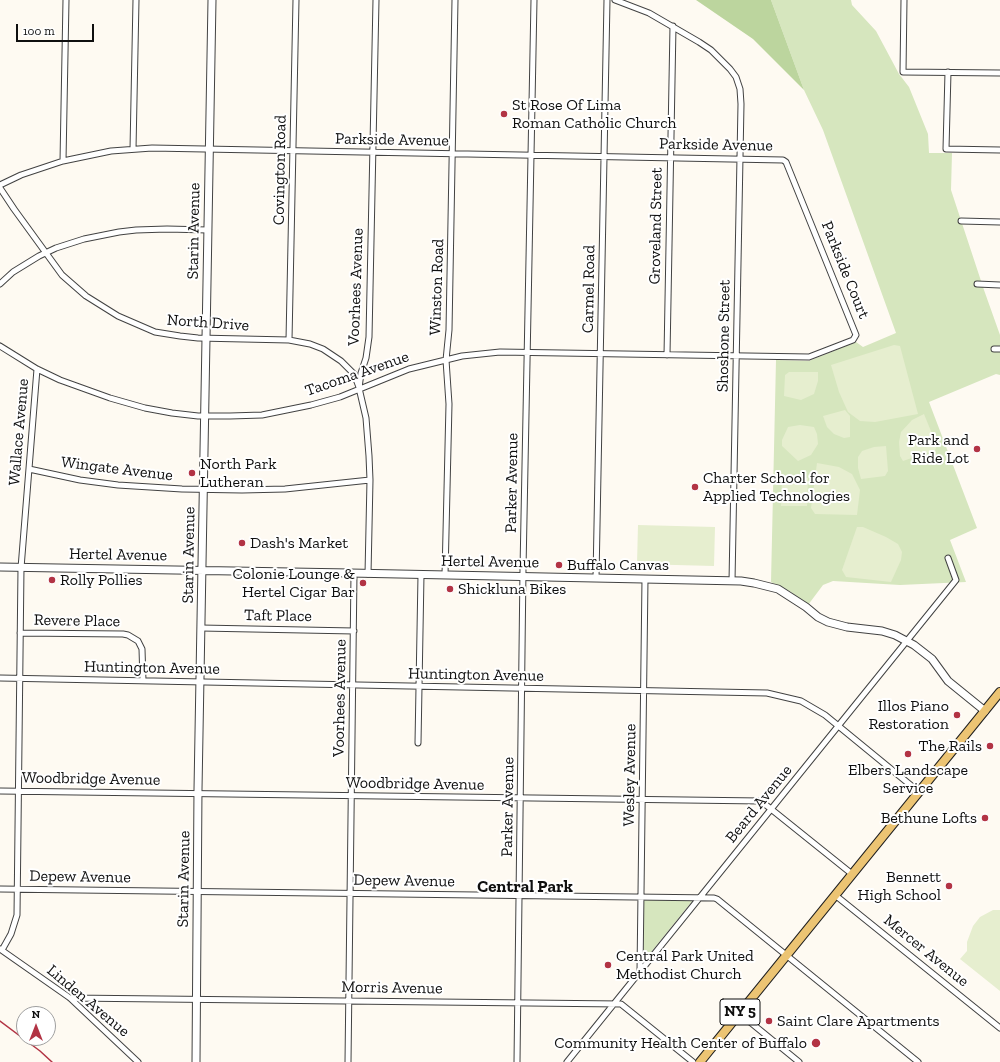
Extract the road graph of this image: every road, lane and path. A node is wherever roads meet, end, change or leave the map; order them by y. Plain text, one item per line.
1 (66, 0) edge
2 (136, 0) edge
3 (212, 0) edge
4 (296, 0) edge
5 (376, 0) edge
6 (455, 0) edge
7 (534, 0) edge
8 (607, 0) edge
9 (615, 0) edge
10 (904, 0) edge
11 (672, 26) junction
12 (948, 72) junction
13 (1000, 73) edge
14 (209, 148) junction
15 (133, 149) junction
16 (1000, 150) edge
17 (293, 151) junction
18 (373, 152) junction
19 (453, 154) junction
20 (531, 155) junction
21 (604, 156) junction
22 (670, 158) junction
23 (740, 159) junction
24 (63, 160) junction
25 (787, 164) joint
26 (0, 185) edge
27 (0, 188) edge
28 (961, 221) dead end
29 (1000, 222) edge
30 (208, 230) junction
31 (45, 253) junction
32 (0, 284) edge
33 (977, 284) dead end
34 (1000, 285) edge
35 (207, 338) junction
36 (289, 340) junction
37 (0, 346) edge
38 (528, 353) junction
39 (600, 354) junction
40 (667, 354) junction
41 (736, 356) junction
42 (446, 360) junction
43 (37, 369) junction
44 (359, 388) junction
45 (205, 416) junction
46 (29, 469) junction
47 (370, 480) junction
48 (204, 490) junction
49 (948, 558) dead end
50 (0, 567) edge
51 (21, 568) junction
52 (202, 571) junction
53 (354, 573) junction
54 (368, 574) junction
55 (421, 575) junction
56 (446, 575) junction
57 (524, 577) junction
58 (596, 578) junction
59 (645, 579) junction
60 (732, 581) junction
61 (201, 628) junction
62 (354, 630) junction
63 (20, 633) junction
64 (907, 641) junction
65 (0, 678) edge
66 (20, 678) junction
67 (143, 681) junction
68 (200, 682) junction
69 (353, 684) junction
70 (419, 686) junction
71 (523, 689) junction
72 (644, 690) junction
73 (1000, 692) edge
74 (985, 711) junction
75 (839, 726) junction
76 (418, 743) dead end
77 (0, 791) edge
78 (18, 792) junction
79 (919, 792) junction
80 (198, 793) junction
81 (352, 796) junction
82 (521, 798) junction
83 (642, 800) junction
84 (771, 810) junction
85 (852, 874) junction
86 (0, 889) edge
87 (17, 890) junction
88 (198, 892) junction
89 (350, 894) junction
90 (835, 895) junction
91 (520, 896) junction
92 (641, 897) junction
93 (700, 897) junction
94 (1, 949) edge
95 (787, 956) junction
96 (640, 971) junction
97 (70, 998) junction
98 (196, 999) junction
99 (349, 1001) junction
100 (518, 1003) junction
101 (613, 1004) junction
102 (739, 1013) junction
103 (1000, 1028) edge
104 (138, 1062) edge
105 (196, 1062) edge
106 (348, 1062) edge
107 (517, 1062) edge
108 (567, 1062) edge
109 (693, 1062) edge
110 (700, 1062) edge
111 (799, 1062) edge
112 (918, 1062) edge

1 - 24 street
2 - 15 street
3 - 14 street, Starin Avenue
4 - 17 street, Covington Road
5 - 18 street, Voorhees Avenue
6 - 19 street, Winston Road
7 - 20 street, Parker Avenue
8 - 21 street, Carmel Road
9 - 11 street, Shoshone Street
10 - 12 street
11 - 22 street, Groveland Street
11 - 23 street, Shoshone Street
12 - 13 street
12 - 16 street
14 - 15 street, Parkside Avenue
14 - 17 street, Parkside Avenue
14 - 30 street, Starin Avenue
15 - 24 street, Parkside Avenue
17 - 18 street, Parkside Avenue
17 - 36 street, Covington Road
18 - 19 street, Parkside Avenue
18 - 44 street, Voorhees Avenue
19 - 20 street, Parkside Avenue
19 - 42 street, Winston Road
20 - 21 street, Parkside Avenue
20 - 38 street, Parker Avenue
21 - 22 street, Parkside Avenue
21 - 39 street, Carmel Road
22 - 23 street, Parkside Avenue
22 - 40 street, Groveland Street
23 - 25 street, Parkside Avenue
23 - 41 street, Shoshone Street
24 - 26 street, Parkside Avenue
25 - 41 street, Parkside Court
27 - 31 street, North Drive
28 - 29 street
30 - 31 street
30 - 35 street, Starin Avenue
31 - 32 street
31 - 35 street, North Drive
33 - 34 street
35 - 36 street, North Drive
35 - 45 street, Starin Avenue
36 - 44 street, North Drive
37 - 43 street, Tacoma Avenue
38 - 39 street, Tacoma Avenue
38 - 42 street, Tacoma Avenue
38 - 57 street, Parker Avenue
39 - 40 street, Tacoma Avenue
39 - 58 street, Carmel Road
40 - 41 street, Tacoma Avenue
41 - 60 street, Shoshone Street
42 - 44 street, Tacoma Avenue
42 - 56 street, Winston Road
43 - 45 street, Tacoma Avenue
43 - 46 street, Wallace Avenue
44 - 45 street, Tacoma Avenue
44 - 47 street, Voorhees Avenue
45 - 48 street, Starin Avenue
46 - 48 street, Wingate Avenue
46 - 51 street, Wallace Avenue
47 - 48 street, Wingate Avenue
47 - 54 street, Voorhees Avenue
48 - 52 street, Starin Avenue
49 - 64 street, Beard Avenue
50 - 51 street, Hertel Avenue
51 - 52 street, Hertel Avenue
51 - 63 street, Wallace Avenue
52 - 53 street, Hertel Avenue
52 - 61 street, Starin Avenue
53 - 54 street, Hertel Avenue
53 - 62 street, Voorhees Avenue
54 - 55 street, Hertel Avenue
55 - 56 street, Hertel Avenue
55 - 70 street
56 - 57 street, Hertel Avenue
57 - 58 street, Hertel Avenue
57 - 71 street, Parker Avenue
58 - 59 street, Hertel Avenue
59 - 60 street, Hertel Avenue
59 - 72 street, Wesley Avenue
60 - 64 street, Hertel Avenue
61 - 62 street, Taft Place
61 - 68 street, Starin Avenue
62 - 69 street, Voorhees Avenue
63 - 66 street, Wallace Avenue
63 - 67 street, Revere Place
64 - 74 street, Hertel Avenue
64 - 75 street, Beard Avenue
65 - 66 street, Huntington Avenue
66 - 67 street, Huntington Avenue
66 - 78 street, Wallace Avenue
67 - 68 street, Huntington Avenue
68 - 69 street, Huntington Avenue
68 - 80 street, Starin Avenue
69 - 70 street, Huntington Avenue
69 - 81 street, Voorhees Avenue
70 - 71 street, Huntington Avenue
70 - 76 street
71 - 72 street, Huntington Avenue
71 - 82 street, Parker Avenue
72 - 75 street, Huntington Avenue
72 - 83 street, Wesley Avenue
73 - 74 main road, NY 5
74 - 79 main road, NY 5
75 - 79 street, Huntington Avenue
75 - 84 street, Beard Avenue
77 - 78 street, Woodbridge Avenue
78 - 80 street, Woodbridge Avenue
78 - 87 street, Wallace Avenue
79 - 85 main road, NY 5
80 - 81 street, Woodbridge Avenue
80 - 88 street, Starin Avenue
81 - 82 street, Woodbridge Avenue
81 - 89 street, Voorhees Avenue
82 - 83 street, Woodbridge Avenue
82 - 91 street, Parker Avenue
83 - 84 street, Woodbridge Avenue
83 - 92 street, Wesley Avenue
84 - 85 street, Woodbridge Avenue
84 - 93 street, Beard Avenue
85 - 90 main road, NY 5
86 - 87 street, Depew Avenue
87 - 88 street, Depew Avenue
87 - 94 street, Wallace Avenue
88 - 89 street, Depew Avenue
88 - 98 street, Starin Avenue
89 - 91 street, Depew Avenue
89 - 99 street, Voorhees Avenue
90 - 95 main road, NY 5
90 - 103 street, Mercer Avenue
91 - 92 street, Depew Avenue
91 - 100 street, Parker Avenue
92 - 93 street, Depew Avenue
92 - 96 street, Wesley Avenue
93 - 95 street, Depew Avenue
93 - 96 street, Beard Avenue
94 - 97 street, Linden Avenue
95 - 102 main road, NY 5
95 - 112 street, Depew Avenue
96 - 101 street, Beard Avenue
97 - 98 street, Morris Avenue
97 - 104 street, Linden Avenue
98 - 99 street, Morris Avenue
98 - 105 street, Starin Avenue
99 - 100 street, Morris Avenue
99 - 106 street, Voorhees Avenue
100 - 101 street, Morris Avenue
100 - 107 street, Parker Avenue
101 - 108 street, Beard Avenue
101 - 109 street, Morris Avenue
102 - 110 main road, NY 5
102 - 111 street

